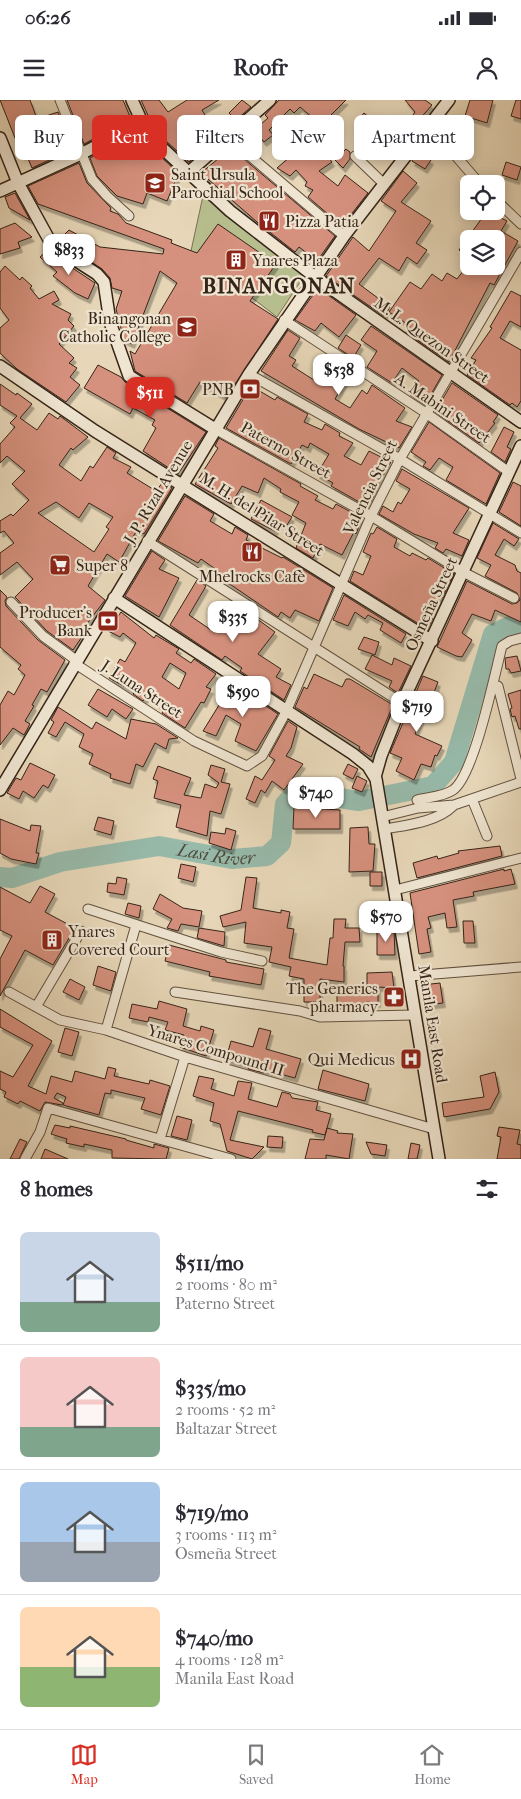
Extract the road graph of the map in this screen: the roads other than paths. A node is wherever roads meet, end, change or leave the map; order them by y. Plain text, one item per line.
1 (60, 100) edge
2 (132, 100) edge
3 (270, 100) edge
4 (449, 100) edge
5 (66, 115) edge
6 (139, 115) edge
7 (254, 115) edge
8 (438, 115) edge
9 (0, 138) edge
10 (167, 153) edge
11 (82, 156) edge
12 (68, 160) edge
13 (203, 160) edge
14 (255, 160) edge
15 (360, 160) edge
16 (403, 160) edge
17 (459, 160) edge
18 (188, 173) junction
19 (472, 175) edge
20 (18, 183) junction
21 (384, 184) junction
22 (0, 191) edge
23 (505, 209) edge
24 (129, 216) dead end
25 (521, 224) edge
26 (344, 236) junction
27 (521, 252) edge
28 (315, 277) junction
29 (284, 320) junction
30 (0, 366) edge
31 (450, 373) junction
32 (249, 374) junction
33 (426, 413) junction
34 (521, 422) edge
35 (215, 429) junction
36 (521, 446) edge
37 (400, 459) junction
38 (510, 472) junction
39 (182, 485) junction
40 (490, 514) junction
41 (371, 516) junction
42 (521, 533) edge
43 (147, 541) junction
44 (463, 572) junction
45 (341, 583) junction
46 (114, 598) junction
47 (514, 598) dead end
48 (11, 602) dead end
49 (521, 638) edge
50 (432, 641) junction
51 (314, 648) junction
52 (75, 661) junction
53 (498, 686) dead end
54 (402, 703) junction
55 (286, 712) junction
56 (247, 766) joint
57 (375, 776) junction
58 (521, 780) edge
59 (0, 790) edge
60 (417, 800) dead end
61 (472, 800) junction
62 (454, 805) junction
63 (382, 817) junction
64 (385, 829) junction
65 (486, 836) dead end
66 (521, 858) edge
67 (395, 890) junction
68 (88, 909) dead end
69 (136, 924) junction
70 (81, 931) dead end
71 (262, 961) dead end
72 (521, 967) edge
73 (410, 976) junction
74 (8, 992) dead end
75 (175, 992) dead end
76 (36, 1007) junction
77 (414, 1015) junction
78 (106, 1030) junction
79 (185, 1057) junction
80 (434, 1129) junction
81 (160, 1139) junction
82 (25, 1159) edge
83 (231, 1159) edge
84 (439, 1159) edge

1 - 5 street
2 - 6 street, M. L. Quezon Street
3 - 7 street
4 - 8 street, J. P. Rizal Avenue
9 - 20 street
10 - 18 street, M. L. Quezon Street
11 - 24 street
12 - 20 street
13 - 18 street
14 - 26 street
15 - 21 street
16 - 21 street, J. P. Rizal Avenue
17 - 19 street
18 - 28 street, M. L. Quezon Street
20 - 22 street
20 - 35 street, Paterno Street
21 - 26 street, J. P. Rizal Avenue
23 - 25 street
26 - 28 street, J. P. Rizal Avenue
27 - 31 street, Valencia Street
28 - 29 street, J. P. Rizal Avenue
28 - 31 street, M. L. Quezon Street
29 - 32 street, J. P. Rizal Avenue
29 - 33 street, A. Mabini Street
30 - 39 street, M. H. del Pilar Street
31 - 33 street, Valencia Street
31 - 34 street, M. L. Quezon Street
32 - 35 street, J. P. Rizal Avenue
32 - 37 street
33 - 37 street, Valencia Street
33 - 38 street, A. Mabini Street
35 - 39 street, J. P. Rizal Avenue
35 - 41 street, Paterno Street
36 - 38 street, Osmeña Street
37 - 40 street
37 - 41 street, Valencia Street
38 - 40 street, Osmeña Street
39 - 43 street, J. P. Rizal Avenue
39 - 45 street, M. H. del Pilar Street
40 - 42 street
40 - 44 street, Osmeña Street
41 - 44 street, Paterno Street
41 - 45 street, Valencia Street
43 - 46 street, J. P. Rizal Avenue
43 - 51 street
44 - 47 street, Paterno Street
44 - 50 street, Osmeña Street
45 - 50 street, M. H. del Pilar Street
45 - 51 street, Valencia Street
46 - 52 street, J. P. Rizal Avenue
46 - 55 street
48 - 52 street, J. Luna Street
49 - 60 street
50 - 54 street, Osmeña Street
51 - 54 street
51 - 55 street, Valencia Street
52 - 56 street, J. Luna Street
52 - 59 street, J. P. Rizal Avenue
53 - 58 street
54 - 57 street, Osmeña Street
55 - 56 street, Valencia Street
55 - 57 street
57 - 63 street, Manila East Road
58 - 61 street
61 - 62 street
61 - 65 street
62 - 63 street
62 - 64 street
63 - 64 street, Manila East Road
64 - 67 street, Manila East Road
66 - 67 street
67 - 73 street, Manila East Road
68 - 69 street
69 - 71 street
69 - 78 street
70 - 76 street
72 - 73 street
73 - 77 street, Manila East Road
74 - 76 street, Ynares Compound II
75 - 77 street
76 - 78 street, Ynares Compound II
77 - 80 street, Manila East Road
78 - 79 street, Ynares Compound II
79 - 80 street, Ynares Compound II
79 - 81 street
80 - 84 street, Manila East Road
81 - 82 street
81 - 83 street

